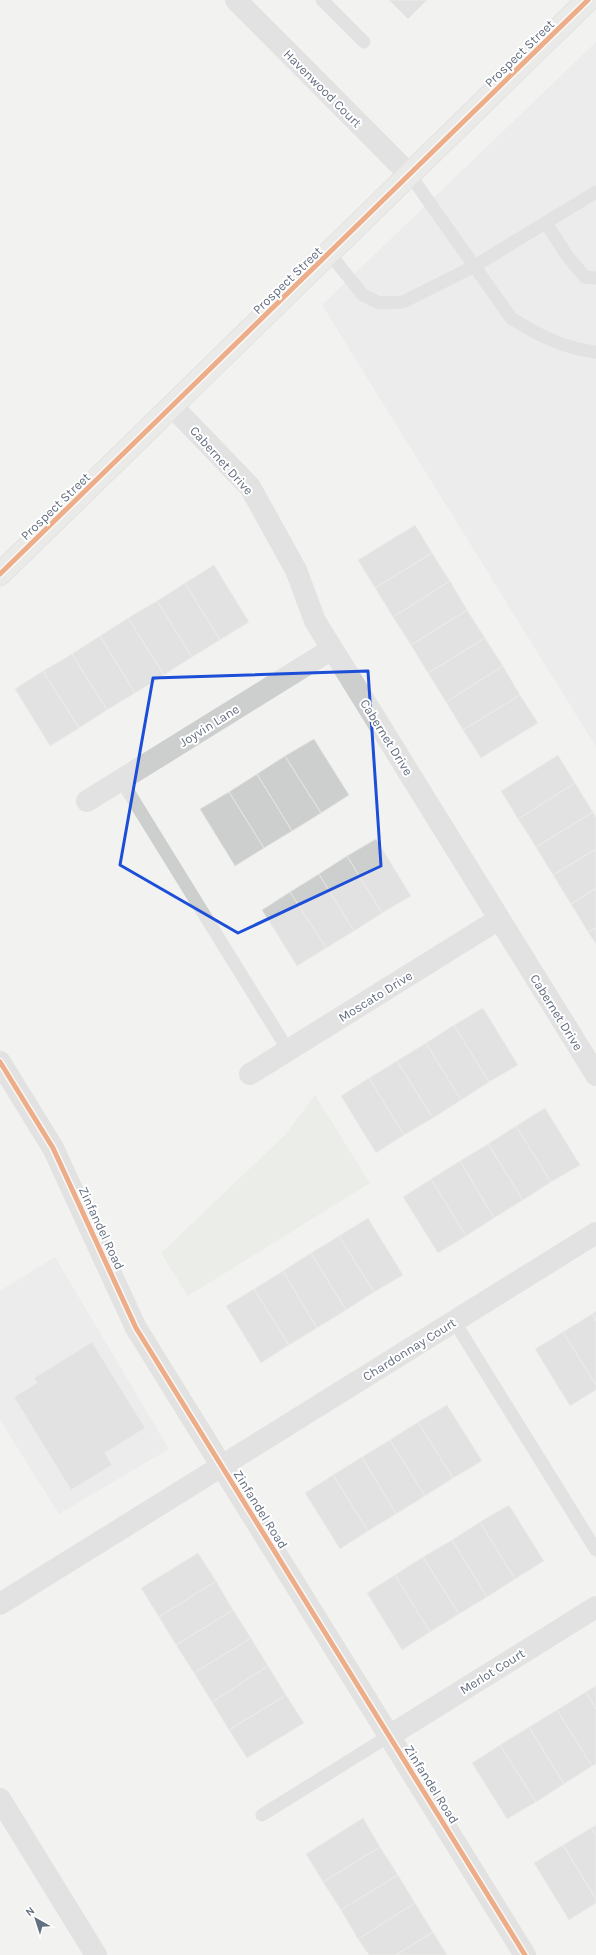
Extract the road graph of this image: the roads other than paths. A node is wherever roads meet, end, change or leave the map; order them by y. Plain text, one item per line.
1 (236, 0) edge
2 (322, 0) edge
3 (588, 0) edge
4 (364, 42) dead end
5 (410, 175) junction
6 (596, 192) edge
7 (546, 223) junction
8 (329, 253) junction
9 (473, 267) junction
10 (596, 278) edge
11 (596, 352) edge
12 (172, 406) junction
13 (0, 574) edge
14 (332, 649) junction
15 (121, 780) junction
16 (87, 801) dead end
17 (499, 919) junction
18 (288, 1050) junction
19 (0, 1062) edge
20 (250, 1074) dead end
21 (596, 1075) edge
22 (596, 1233) edge
23 (454, 1321) junction
24 (222, 1466) junction
25 (596, 1550) edge
26 (0, 1604) edge
27 (596, 1607) edge
28 (389, 1736) junction
29 (0, 1799) edge
30 (262, 1815) dead end
31 (96, 1955) edge
32 (525, 1955) edge

1 - 5 street, Havenwood Court
2 - 4 lane
3 - 5 street, Prospect Street
5 - 8 street, Prospect Street
5 - 9 lane
6 - 7 lane
7 - 9 lane
7 - 10 lane
8 - 9 lane
8 - 12 street, Prospect Street
9 - 11 lane
12 - 13 street, Prospect Street
12 - 14 street, Cabernet Drive
14 - 15 street, Joyvin Lane
14 - 17 street, Cabernet Drive
15 - 16 street, Joyvin Lane
15 - 18 lane
17 - 18 street, Moscato Drive
17 - 21 street, Cabernet Drive
18 - 20 street, Moscato Drive
19 - 24 street, Zinfandel Road
22 - 23 street, Chardonnay Court
23 - 24 street, Chardonnay Court
23 - 25 lane
24 - 26 street, Chardonnay Court
24 - 28 street, Zinfandel Road
27 - 28 street, Merlot Court
28 - 30 lane
28 - 32 street, Zinfandel Road
29 - 31 street

